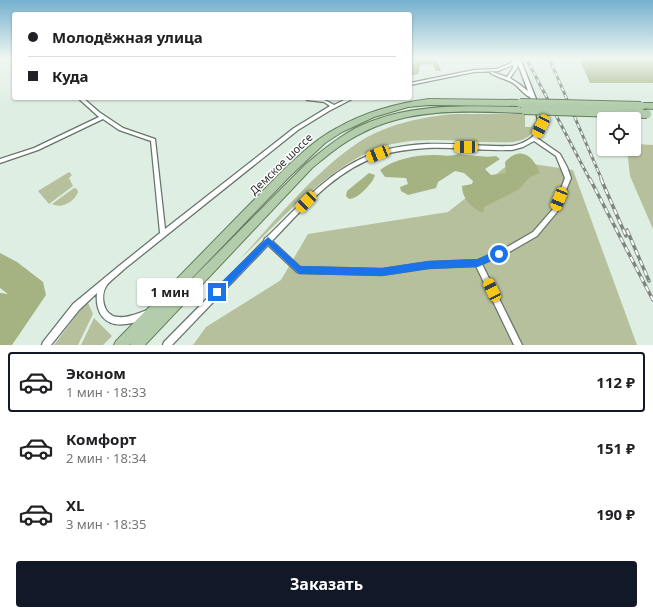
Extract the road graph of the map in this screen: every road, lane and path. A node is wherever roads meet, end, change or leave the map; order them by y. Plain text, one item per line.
1 (459, 74) edge
2 (496, 74) edge
3 (511, 74) edge
4 (522, 74) edge
5 (508, 78) junction
6 (412, 84) edge
7 (532, 99) junction
8 (82, 100) edge
9 (319, 100) edge
10 (347, 100) edge
11 (333, 106) junction
12 (653, 106) edge
13 (522, 107) junction
14 (650, 114) edge
15 (103, 117) junction
16 (534, 138) junction
17 (0, 161) edge
18 (163, 235) junction
19 (268, 240) junction
20 (478, 263) junction
21 (121, 268) junction
22 (152, 312) junction
23 (46, 345) edge
24 (120, 345) edge
25 (136, 345) edge
26 (167, 345) edge
27 (518, 345) edge

1 - 6 street
2 - 5 street
3 - 5 street
4 - 7 street
5 - 7 street
7 - 16 street
8 - 15 street
9 - 11 street
10 - 11 street
11 - 18 street
12 - 13 main road, Демское шоссе, bridge
13 - 14 main road, Демское шоссе, bridge
13 - 22 main road, Демское шоссе
13 - 25 main road, Демское шоссе
15 - 17 street
15 - 18 street
16 - 19 street
16 - 20 street
18 - 21 street
19 - 20 street
19 - 26 street
20 - 27 street
21 - 22 street
21 - 23 street
22 - 24 main road, Демское шоссе

